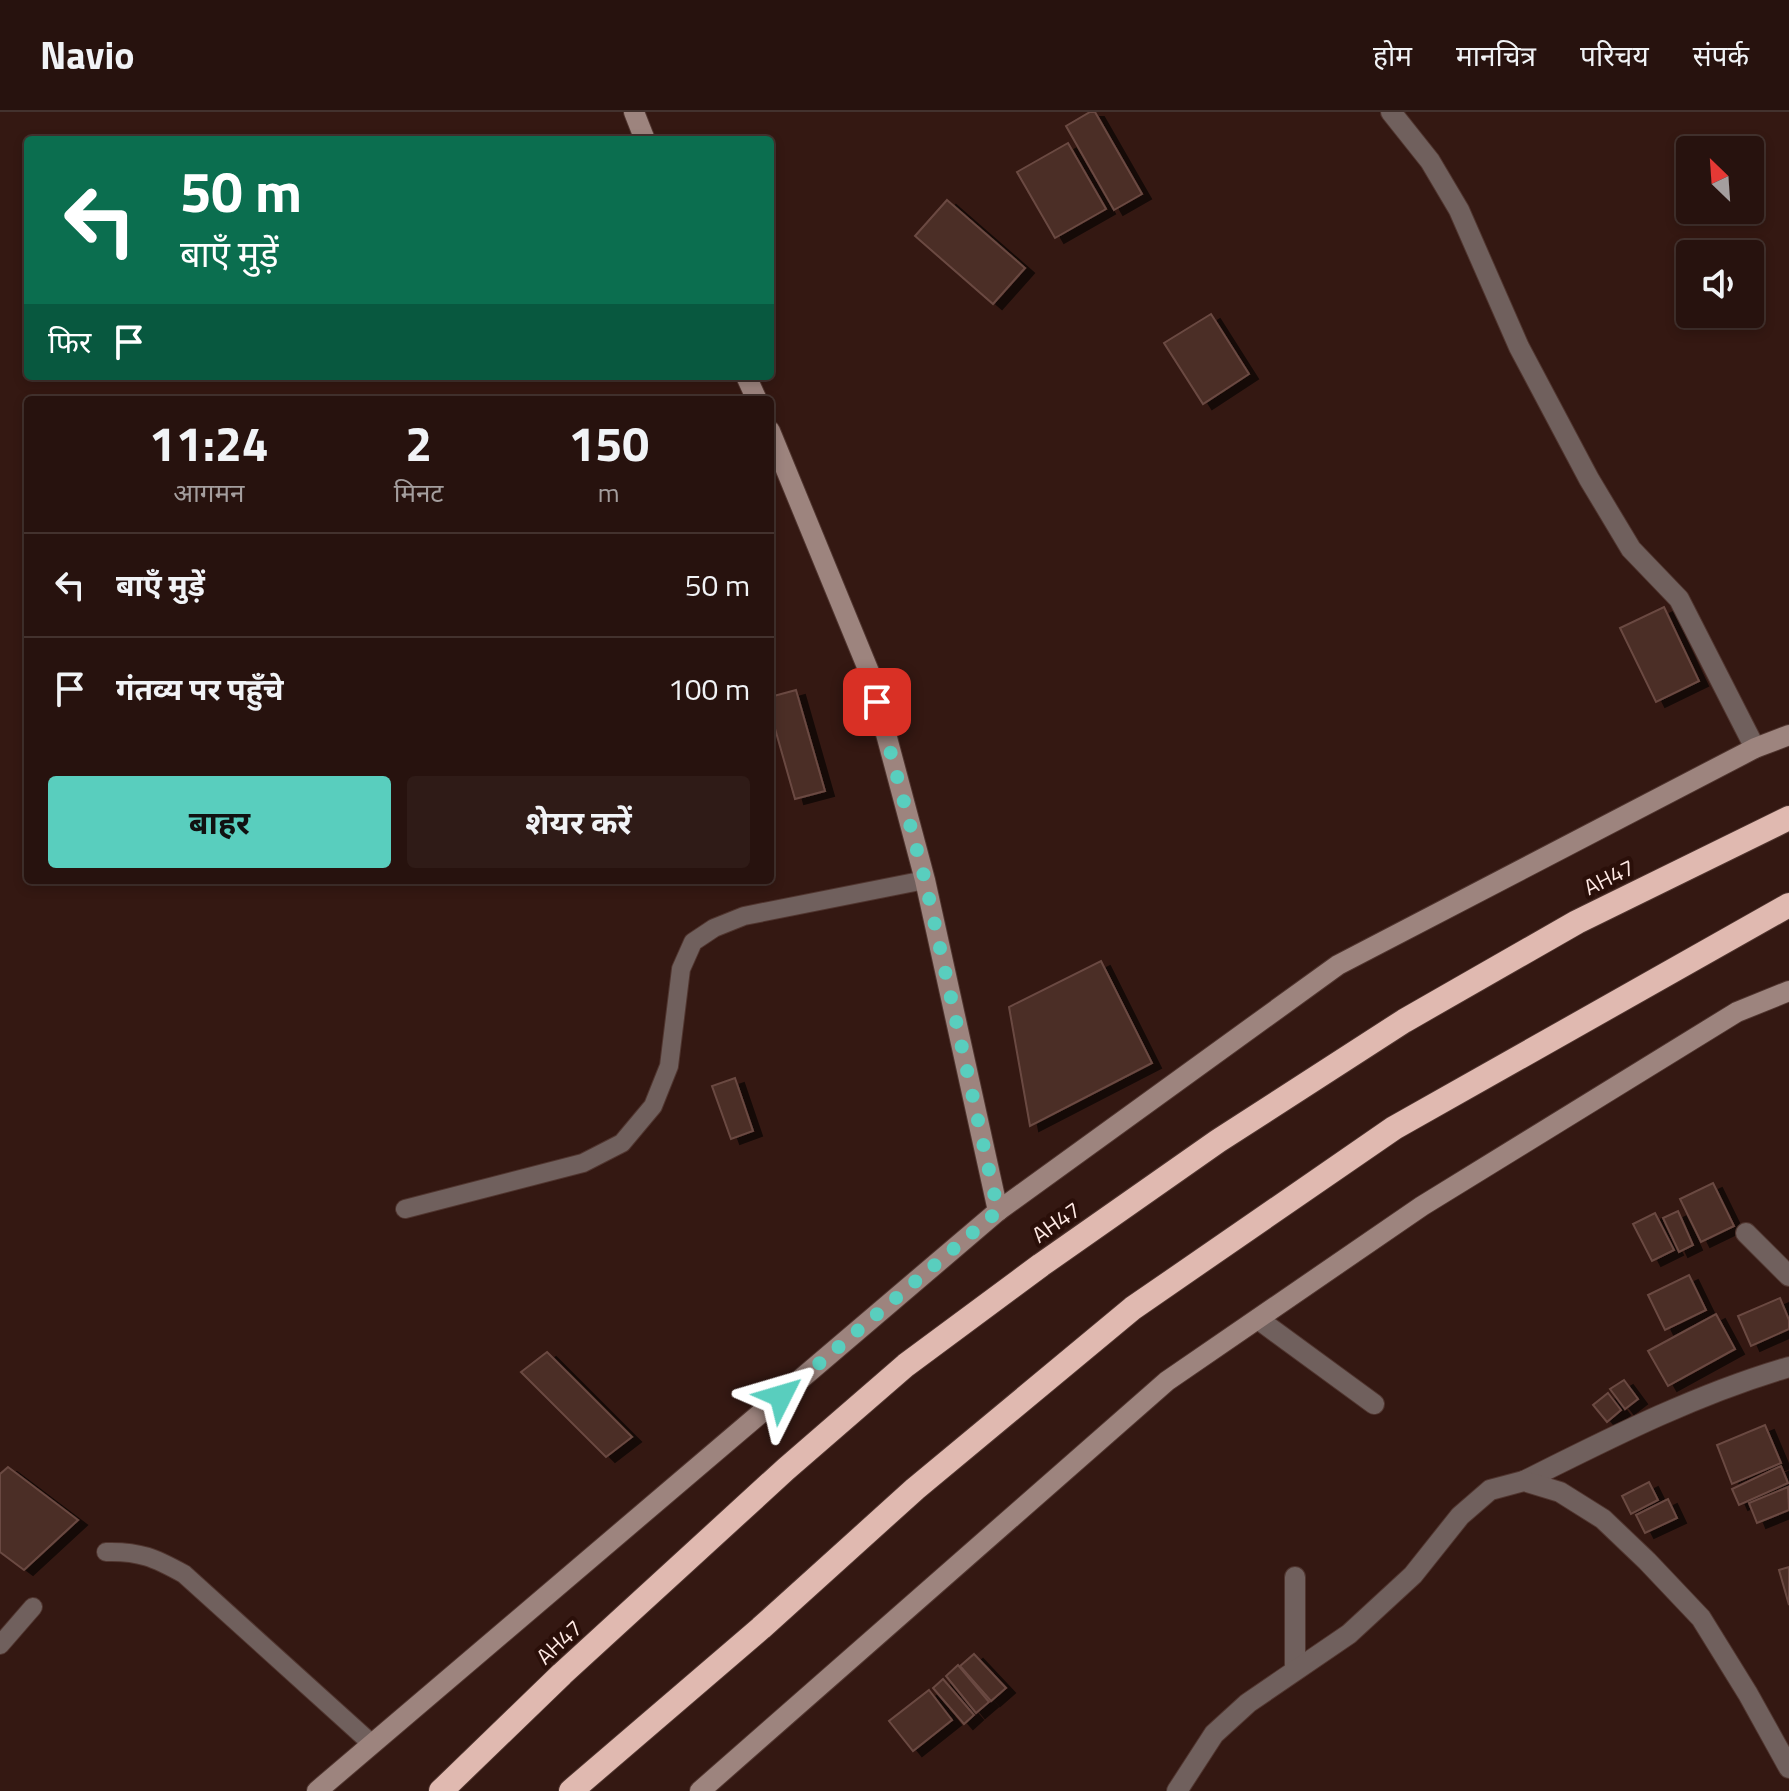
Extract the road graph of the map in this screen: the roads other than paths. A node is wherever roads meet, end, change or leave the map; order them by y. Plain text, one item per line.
1 (634, 112) edge
2 (1391, 112) edge
3 (643, 136) edge
4 (774, 441) edge
5 (1789, 735) edge
6 (1755, 748) junction
7 (1786, 819) edge
8 (925, 880) junction
9 (1789, 905) edge
10 (1789, 991) edge
11 (405, 1209) dead end
12 (998, 1211) junction
13 (1746, 1233) dead end
14 (1789, 1276) edge
15 (1258, 1319) junction
16 (1789, 1367) edge
17 (1374, 1404) dead end
18 (1524, 1481) junction
19 (106, 1552) dead end
20 (1295, 1577) dead end
21 (33, 1607) dead end
22 (0, 1645) edge
23 (1295, 1670) junction
24 (372, 1744) junction
25 (1789, 1768) edge
26 (317, 1791) edge
27 (441, 1791) edge
28 (571, 1791) edge
29 (700, 1791) edge
30 (1177, 1791) edge

1 - 3 street
2 - 6 street
4 - 8 street
5 - 6 street
6 - 12 street
7 - 27 highway, AH47
8 - 11 lane
8 - 12 street
9 - 28 highway
10 - 15 street
12 - 24 street
13 - 14 street
15 - 17 street
15 - 29 street
16 - 18 street
18 - 23 street
18 - 25 street
19 - 24 lane
20 - 23 street
21 - 22 lane
23 - 30 street
24 - 26 street

